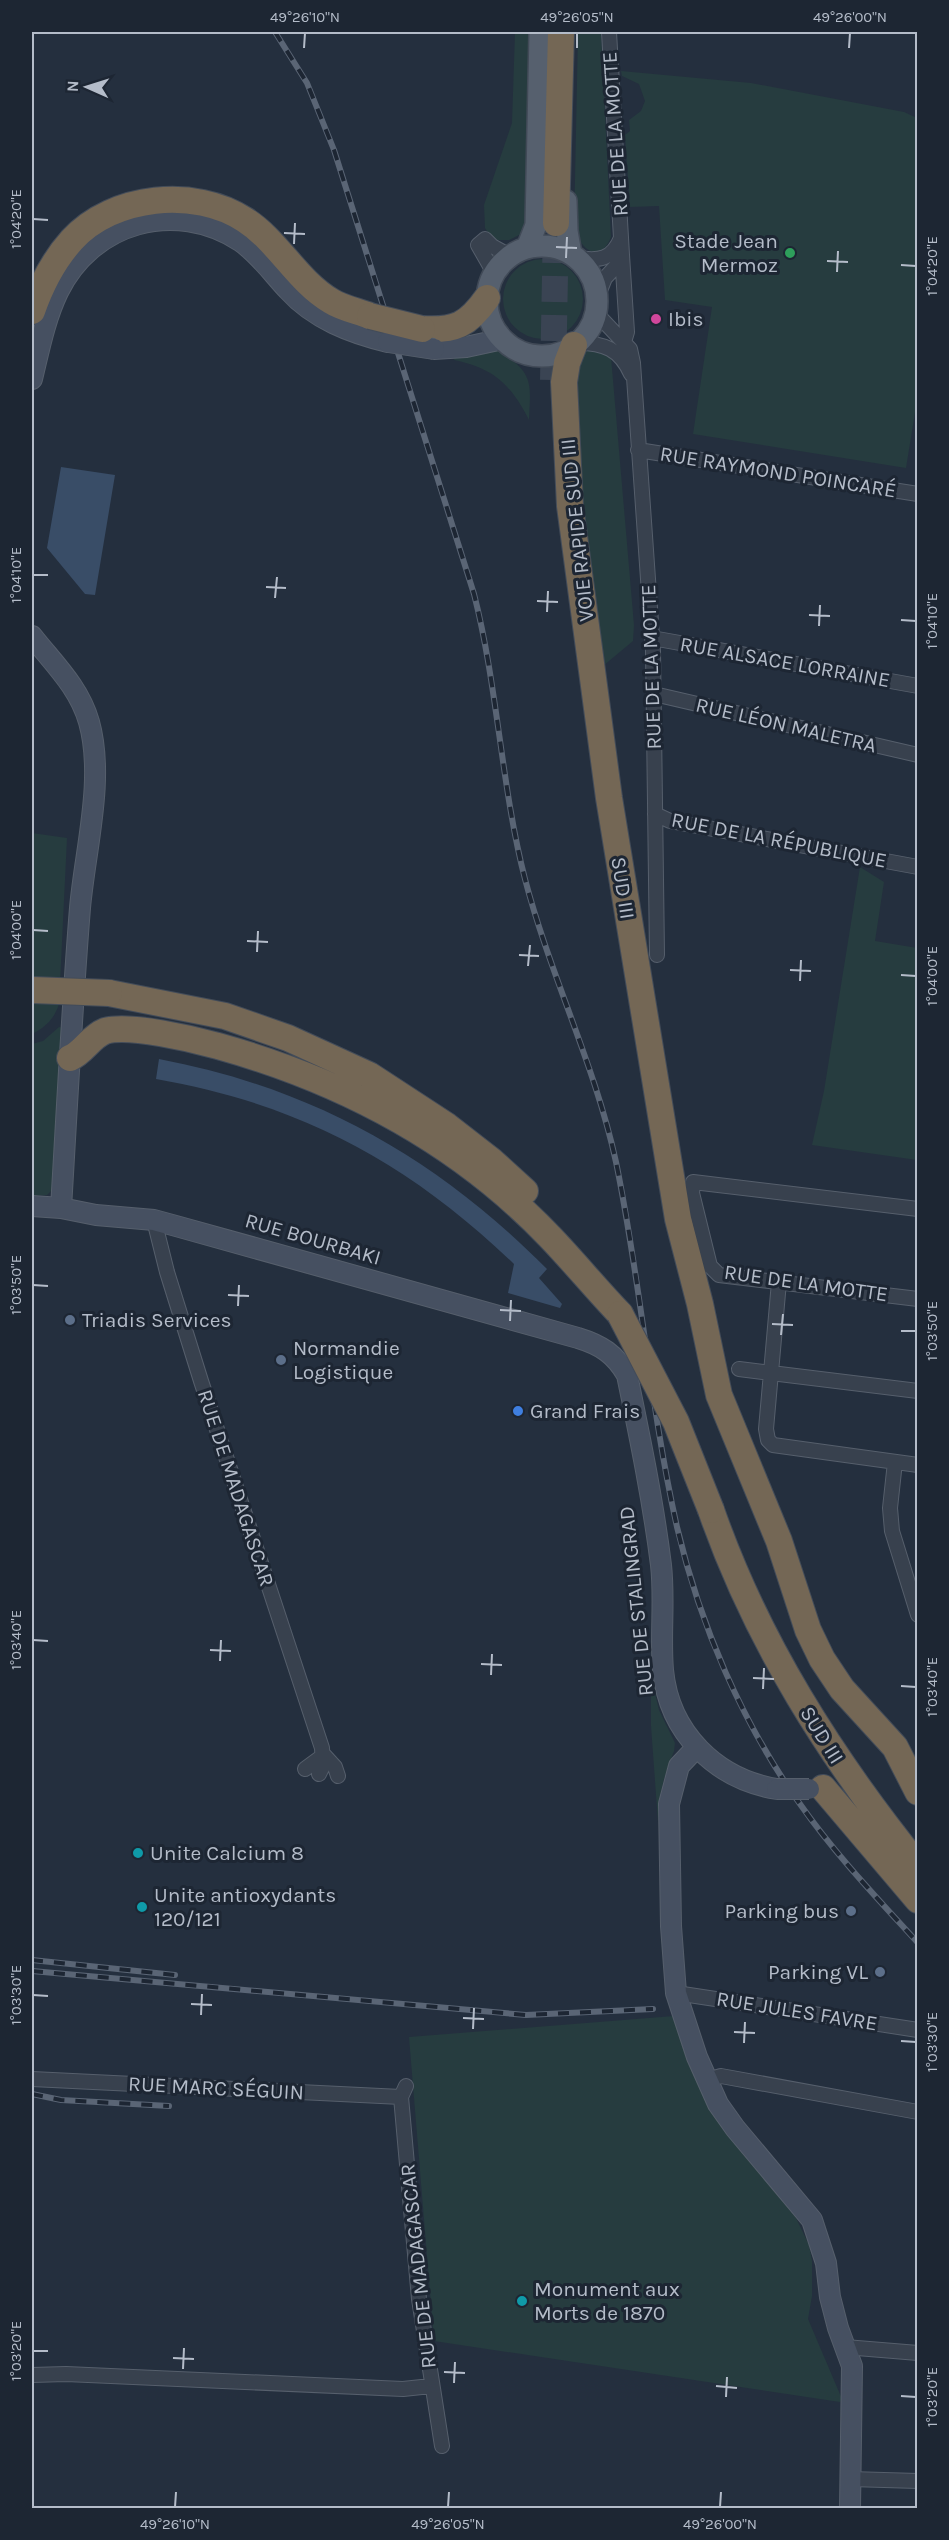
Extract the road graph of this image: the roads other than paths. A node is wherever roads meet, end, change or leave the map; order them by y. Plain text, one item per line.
1 (561, 32) edge
2 (571, 32) edge
3 (609, 32) edge
4 (542, 38) edge
5 (556, 223) tunnel mouth
6 (622, 236) junction
7 (519, 252) junction
8 (622, 255) junction
9 (574, 256) junction
10 (494, 273) junction
11 (487, 298) junction
12 (596, 305) junction
13 (32, 311) edge
14 (373, 328) junction
15 (428, 339) junction
16 (502, 339) junction
17 (624, 342) junction
18 (576, 344) junction
19 (32, 379) edge
20 (633, 379) junction
21 (553, 380) tunnel mouth
22 (638, 450) junction
23 (918, 494) edge
24 (32, 636) edge
25 (652, 638) junction
26 (918, 686) edge
27 (654, 694) junction
28 (598, 715) junction
29 (918, 755) edge
30 (655, 814) junction
31 (856, 851) junction
32 (918, 858) edge
33 (918, 867) edge
34 (657, 955) dead end
35 (32, 990) edge
36 (70, 1058) junction
37 (32, 1206) edge
38 (61, 1208) junction
39 (918, 1209) edge
40 (154, 1220) junction
41 (779, 1282) junction
42 (918, 1299) edge
43 (621, 1314) junction
44 (578, 1338) joint
45 (739, 1369) dead end
46 (770, 1372) junction
47 (918, 1391) edge
48 (895, 1462) junction
49 (918, 1465) edge
50 (918, 1615) edge
51 (696, 1748) junction
52 (324, 1755) junction
53 (304, 1768) dead end
54 (319, 1774) dead end
55 (338, 1776) dead end
56 (816, 1789) joint
57 (918, 1792) edge
58 (918, 1866) edge
59 (918, 1900) edge
60 (676, 1993) junction
61 (918, 2030) edge
62 (32, 2079) edge
63 (707, 2080) junction
64 (403, 2092) joint
65 (918, 2112) edge
66 (845, 2347) junction
67 (918, 2353) edge
68 (32, 2375) edge
69 (431, 2386) junction
70 (442, 2446) dead end
71 (850, 2479) junction
72 (918, 2481) edge
73 (850, 2508) edge

1 - 5 highway
2 - 9 main road
3 - 6 street, RUE DE LA MOTTE
4 - 7 main road
6 - 8 street, RUE DE LA MOTTE
6 - 9 street, RUE DE LA MOTTE
7 - 9 main road
7 - 10 main road
7 - 10 street
8 - 12 street
8 - 17 street, RUE DE LA MOTTE
9 - 12 main road
10 - 11 main road
11 - 15 highway
11 - 16 main road
12 - 17 street, RUE DE LA MOTTE
12 - 18 main road
13 - 14 highway
14 - 15 highway, bridge
14 - 19 street
15 - 16 street
16 - 18 main road
17 - 20 street, RUE DE LA MOTTE
18 - 20 street, RUE DE LA MOTTE
18 - 28 highway, VOIE RAPIDE SUD III
20 - 22 street, RUE DE LA MOTTE
21 - 28 highway
22 - 23 street, RUE RAYMOND POINCARÉ
22 - 25 street, RUE DE LA MOTTE
24 - 36 street
25 - 26 street, RUE ALSACE LORRAINE
25 - 27 street, RUE DE LA MOTTE
27 - 29 street, RUE LÉON MALETRA
27 - 30 street, RUE DE LA MOTTE
28 - 57 highway, SUD III
30 - 31 street, RUE DE LA RÉPUBLIQUE
30 - 34 street, RUE DE LA MOTTE
31 - 32 street, RUE DE LA RÉPUBLIQUE
31 - 33 street, RUE DE LA RÉPUBLIQUE
35 - 43 highway, bridge
36 - 38 street
36 - 43 highway
37 - 38 street, RUE BOURBAKI
38 - 40 street, RUE BOURBAKI
39 - 41 street, RUE DE LA MOTTE
40 - 44 street, RUE BOURBAKI
40 - 52 street, RUE DE MADAGASCAR
41 - 42 street, RUE DE LA MOTTE
41 - 46 street
43 - 58 highway, SUD III, bridge
44 - 51 street, RUE DE STALINGRAD
45 - 46 street
46 - 47 street
46 - 48 street
48 - 49 street
48 - 50 street
51 - 56 street, bridge
51 - 60 street
52 - 53 street
52 - 54 street
52 - 55 street, RUE DE MADAGASCAR
56 - 59 highway
60 - 61 street, RUE JULES FAVRE
60 - 63 street
62 - 64 street, RUE MARC SÉGUIN
63 - 65 street
63 - 66 street
64 - 69 street, RUE DE MADAGASCAR
66 - 67 street
66 - 71 street
68 - 69 street
69 - 70 street, RUE DE MADAGASCAR
71 - 72 street
71 - 73 street

